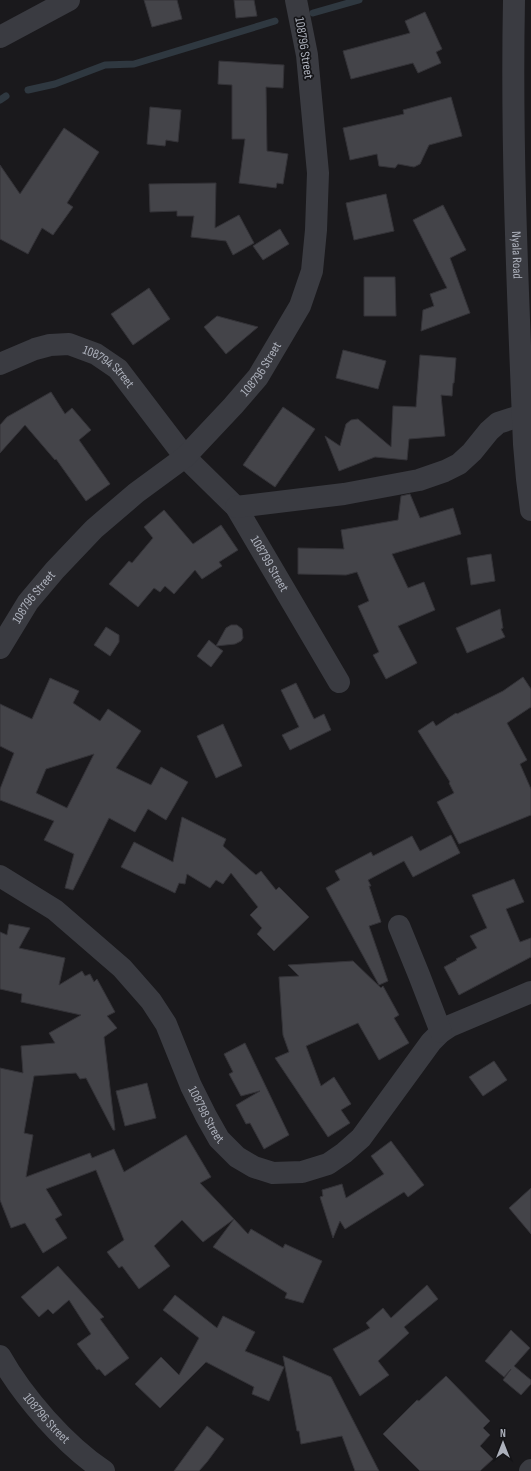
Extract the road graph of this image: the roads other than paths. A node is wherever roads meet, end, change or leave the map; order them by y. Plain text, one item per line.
1 (69, 0) edge
2 (296, 0) edge
3 (514, 0) edge
4 (0, 38) edge
5 (0, 364) edge
6 (523, 415) junction
7 (185, 458) junction
8 (236, 507) junction
9 (531, 510) edge
10 (0, 648) edge
11 (339, 682) dead end
12 (0, 876) edge
13 (399, 926) dead end
14 (531, 992) edge
15 (441, 1032) junction
16 (0, 1356) edge
17 (104, 1471) edge

1 - 4 street
2 - 7 street, 108796 Street
3 - 6 street, Nyala Road
5 - 7 street, 108794 Street
6 - 8 street
6 - 9 street, Nyala Road
7 - 8 street, 108799 Street
7 - 10 street, 108796 Street
8 - 11 street, 108799 Street
12 - 15 street, 108798 Street
13 - 15 street
14 - 15 street, 108798 Street
16 - 17 street, 108796 Street

